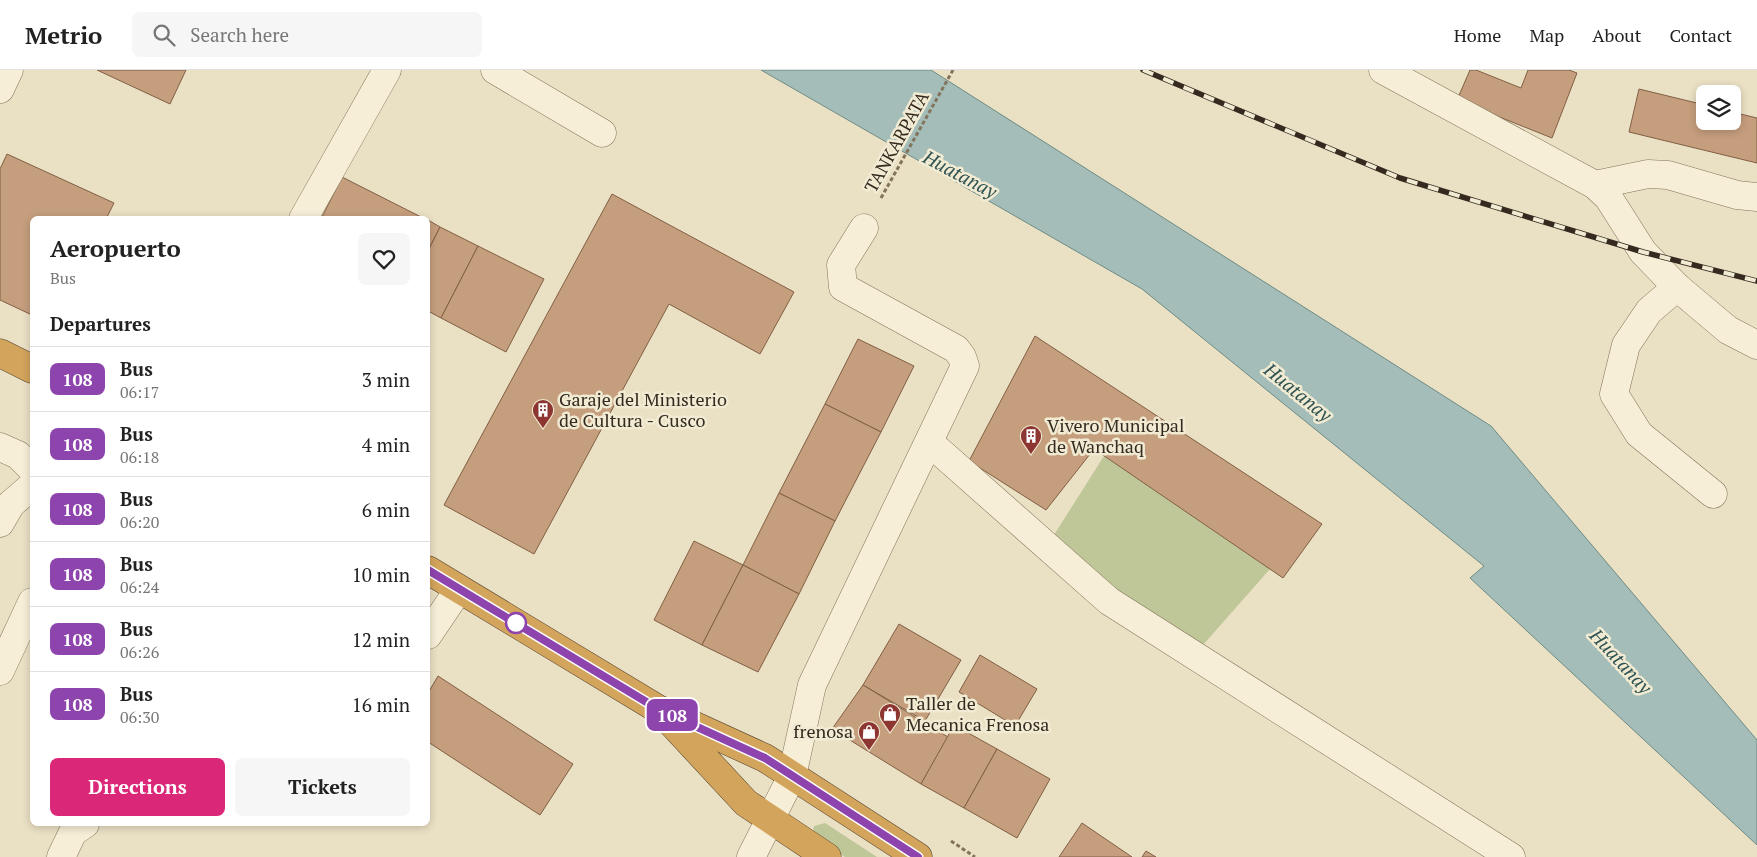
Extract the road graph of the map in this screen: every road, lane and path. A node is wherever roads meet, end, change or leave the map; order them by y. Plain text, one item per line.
1 (9, 70) edge
2 (387, 70) edge
3 (495, 70) edge
4 (953, 70) edge
5 (1383, 70) edge
6 (0, 89) edge
7 (602, 133) dead end
8 (1594, 185) junction
9 (1757, 197) edge
10 (305, 216) edge
11 (864, 228) joint
12 (1677, 288) junction
13 (1757, 345) edge
14 (0, 353) edge
15 (30, 368) edge
16 (930, 442) junction
17 (0, 447) edge
18 (30, 466) edge
19 (30, 488) edge
20 (1713, 494) dead end
21 (0, 523) edge
22 (430, 571) edge
23 (459, 589) junction
24 (30, 606) edge
25 (430, 632) edge
26 (0, 671) edge
27 (658, 709) junction
28 (792, 776) junction
29 (770, 819) junction
30 (81, 826) edge
31 (61, 857) edge
32 (751, 857) edge
33 (827, 857) edge
34 (918, 857) edge
35 (1512, 857) edge

1 - 6 street
2 - 10 street
3 - 7 street
4 - 11 path, TANKARPATA
5 - 8 street
8 - 9 street
8 - 12 street
11 - 16 street
12 - 13 street
12 - 20 street
14 - 15 highway
16 - 28 street
16 - 35 street
17 - 18 street
19 - 21 street
22 - 23 highway
23 - 25 street
23 - 27 highway
24 - 26 street
27 - 28 highway
27 - 29 highway
28 - 29 street
28 - 34 highway
29 - 32 street
29 - 33 highway
30 - 31 street

